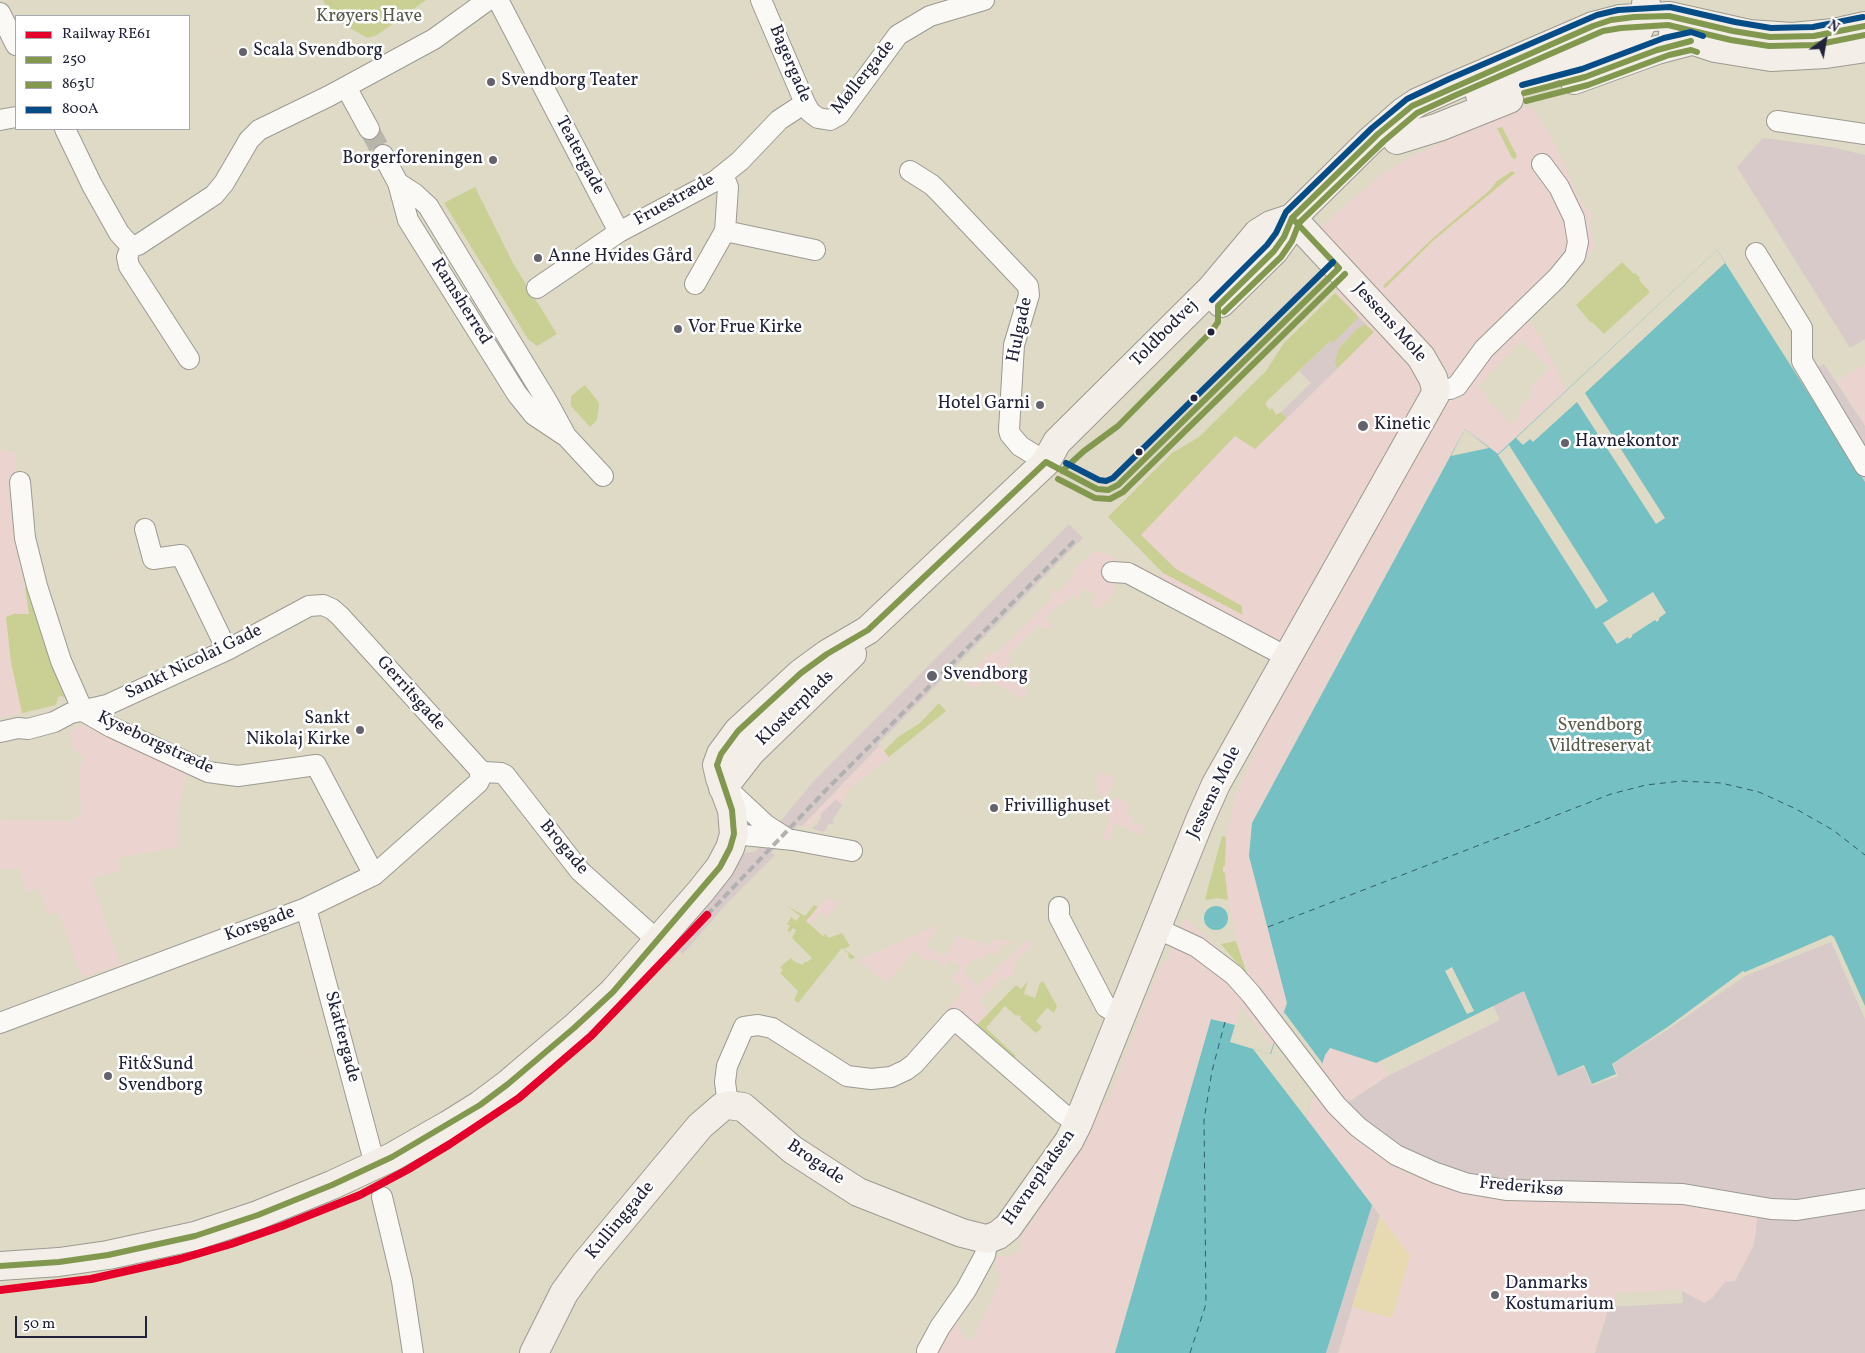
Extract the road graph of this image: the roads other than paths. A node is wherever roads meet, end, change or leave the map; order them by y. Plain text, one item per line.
1 (488, 0) edge
2 (498, 0) edge
3 (761, 0) edge
4 (984, 0) edge
5 (1622, 0) edge
6 (1670, 0) edge
7 (1645, 8) edge
8 (0, 14) edge
9 (1865, 17) edge
10 (1600, 23) junction
11 (1865, 26) edge
12 (1691, 41) junction
13 (15, 43) edge
14 (1865, 48) edge
15 (346, 87) junction
16 (804, 103) junction
17 (15, 117) edge
18 (0, 120) edge
19 (826, 120) joint
20 (1777, 121) dead end
21 (65, 130) edge
22 (369, 130) tunnel mouth
23 (1865, 134) edge
24 (1397, 140) junction
25 (383, 155) tunnel mouth
26 (1542, 164) dead end
27 (910, 171) dead end
28 (723, 175) junction
29 (1334, 179) junction
30 (1292, 218) junction
31 (725, 231) junction
32 (619, 232) junction
33 (132, 245) junction
34 (815, 250) dead end
35 (1756, 253) dead end
36 (695, 284) dead end
37 (537, 288) dead end
38 (189, 359) dead end
39 (1436, 389) junction
40 (1046, 462) junction
41 (1865, 466) edge
42 (603, 476) dead end
43 (20, 482) dead end
44 (145, 529) dead end
45 (1112, 572) dead end
46 (328, 607) joint
47 (874, 625) joint
48 (227, 650) junction
49 (1287, 657) junction
50 (83, 710) junction
51 (0, 732) edge
52 (488, 771) junction
53 (723, 788) junction
54 (734, 834) junction
55 (793, 840) junction
56 (852, 851) dead end
57 (374, 875) junction
58 (306, 908) junction
59 (1059, 912) dead end
60 (1155, 931) junction
61 (658, 941) junction
62 (1121, 1016) junction
63 (0, 1023) edge
64 (728, 1105) junction
65 (1078, 1123) junction
66 (376, 1165) junction
67 (382, 1197) dead end
68 (1865, 1199) edge
69 (988, 1239) junction
70 (0, 1266) edge
71 (927, 1351) dead end
72 (413, 1353) edge
73 (534, 1353) edge

1 - 15 street
2 - 32 street, Teatergade
3 - 16 street, Bagergade
4 - 19 street, Møllergade
5 - 7 street
5 - 10 street, Toldbodvej
6 - 9 street
7 - 10 street, Toldbodvej
7 - 11 street
7 - 12 street
7 - 24 street, Toldbodvej
8 - 13 street
10 - 29 street, Toldbodvej
12 - 14 street
12 - 24 street, Toldbodvej
15 - 22 street
15 - 33 street
16 - 19 street, Bagergade
16 - 28 street, Fruestræde
17 - 18 street
20 - 23 street
21 - 33 street
24 - 29 street, Toldbodvej
25 - 42 street, Ramsherred
26 - 39 street
27 - 40 street, Hulgade
28 - 31 street
28 - 32 street, Fruestræde
29 - 30 street, Toldbodvej
30 - 39 street, Jessens Mole
30 - 40 street, Toldbodvej
31 - 34 street
31 - 36 street
32 - 37 street, Fruestræde
33 - 38 street
35 - 41 street
39 - 49 street, Jessens Mole
40 - 47 street, Toldbodvej
43 - 50 street, Kyseborgstræde
44 - 48 street
45 - 49 street
46 - 48 street, Sankt Nicolai Gade
46 - 52 street, Gerritsgade
47 - 53 street, Klosterplads
48 - 50 street, Sankt Nicolai Gade
49 - 60 street, Jessens Mole
50 - 51 street, Sankt Nicolai Gade
50 - 57 street, Kyseborgstræde
52 - 57 street, Korsgade
52 - 61 street, Brogade
53 - 54 street, Klosterplads
53 - 55 street
54 - 55 street
54 - 61 street
55 - 56 street
57 - 58 street, Korsgade
58 - 63 street, Korsgade
58 - 66 street, Skattergade
59 - 62 street
60 - 62 street, Havnepladsen
60 - 68 street, Frederiksø
61 - 66 street
62 - 65 street, Havnepladsen
64 - 65 street
64 - 69 street, Brogade
64 - 73 street, Kullinggade
65 - 69 street, Havnepladsen
66 - 70 street
67 - 72 street
69 - 71 street, Havnepladsen

